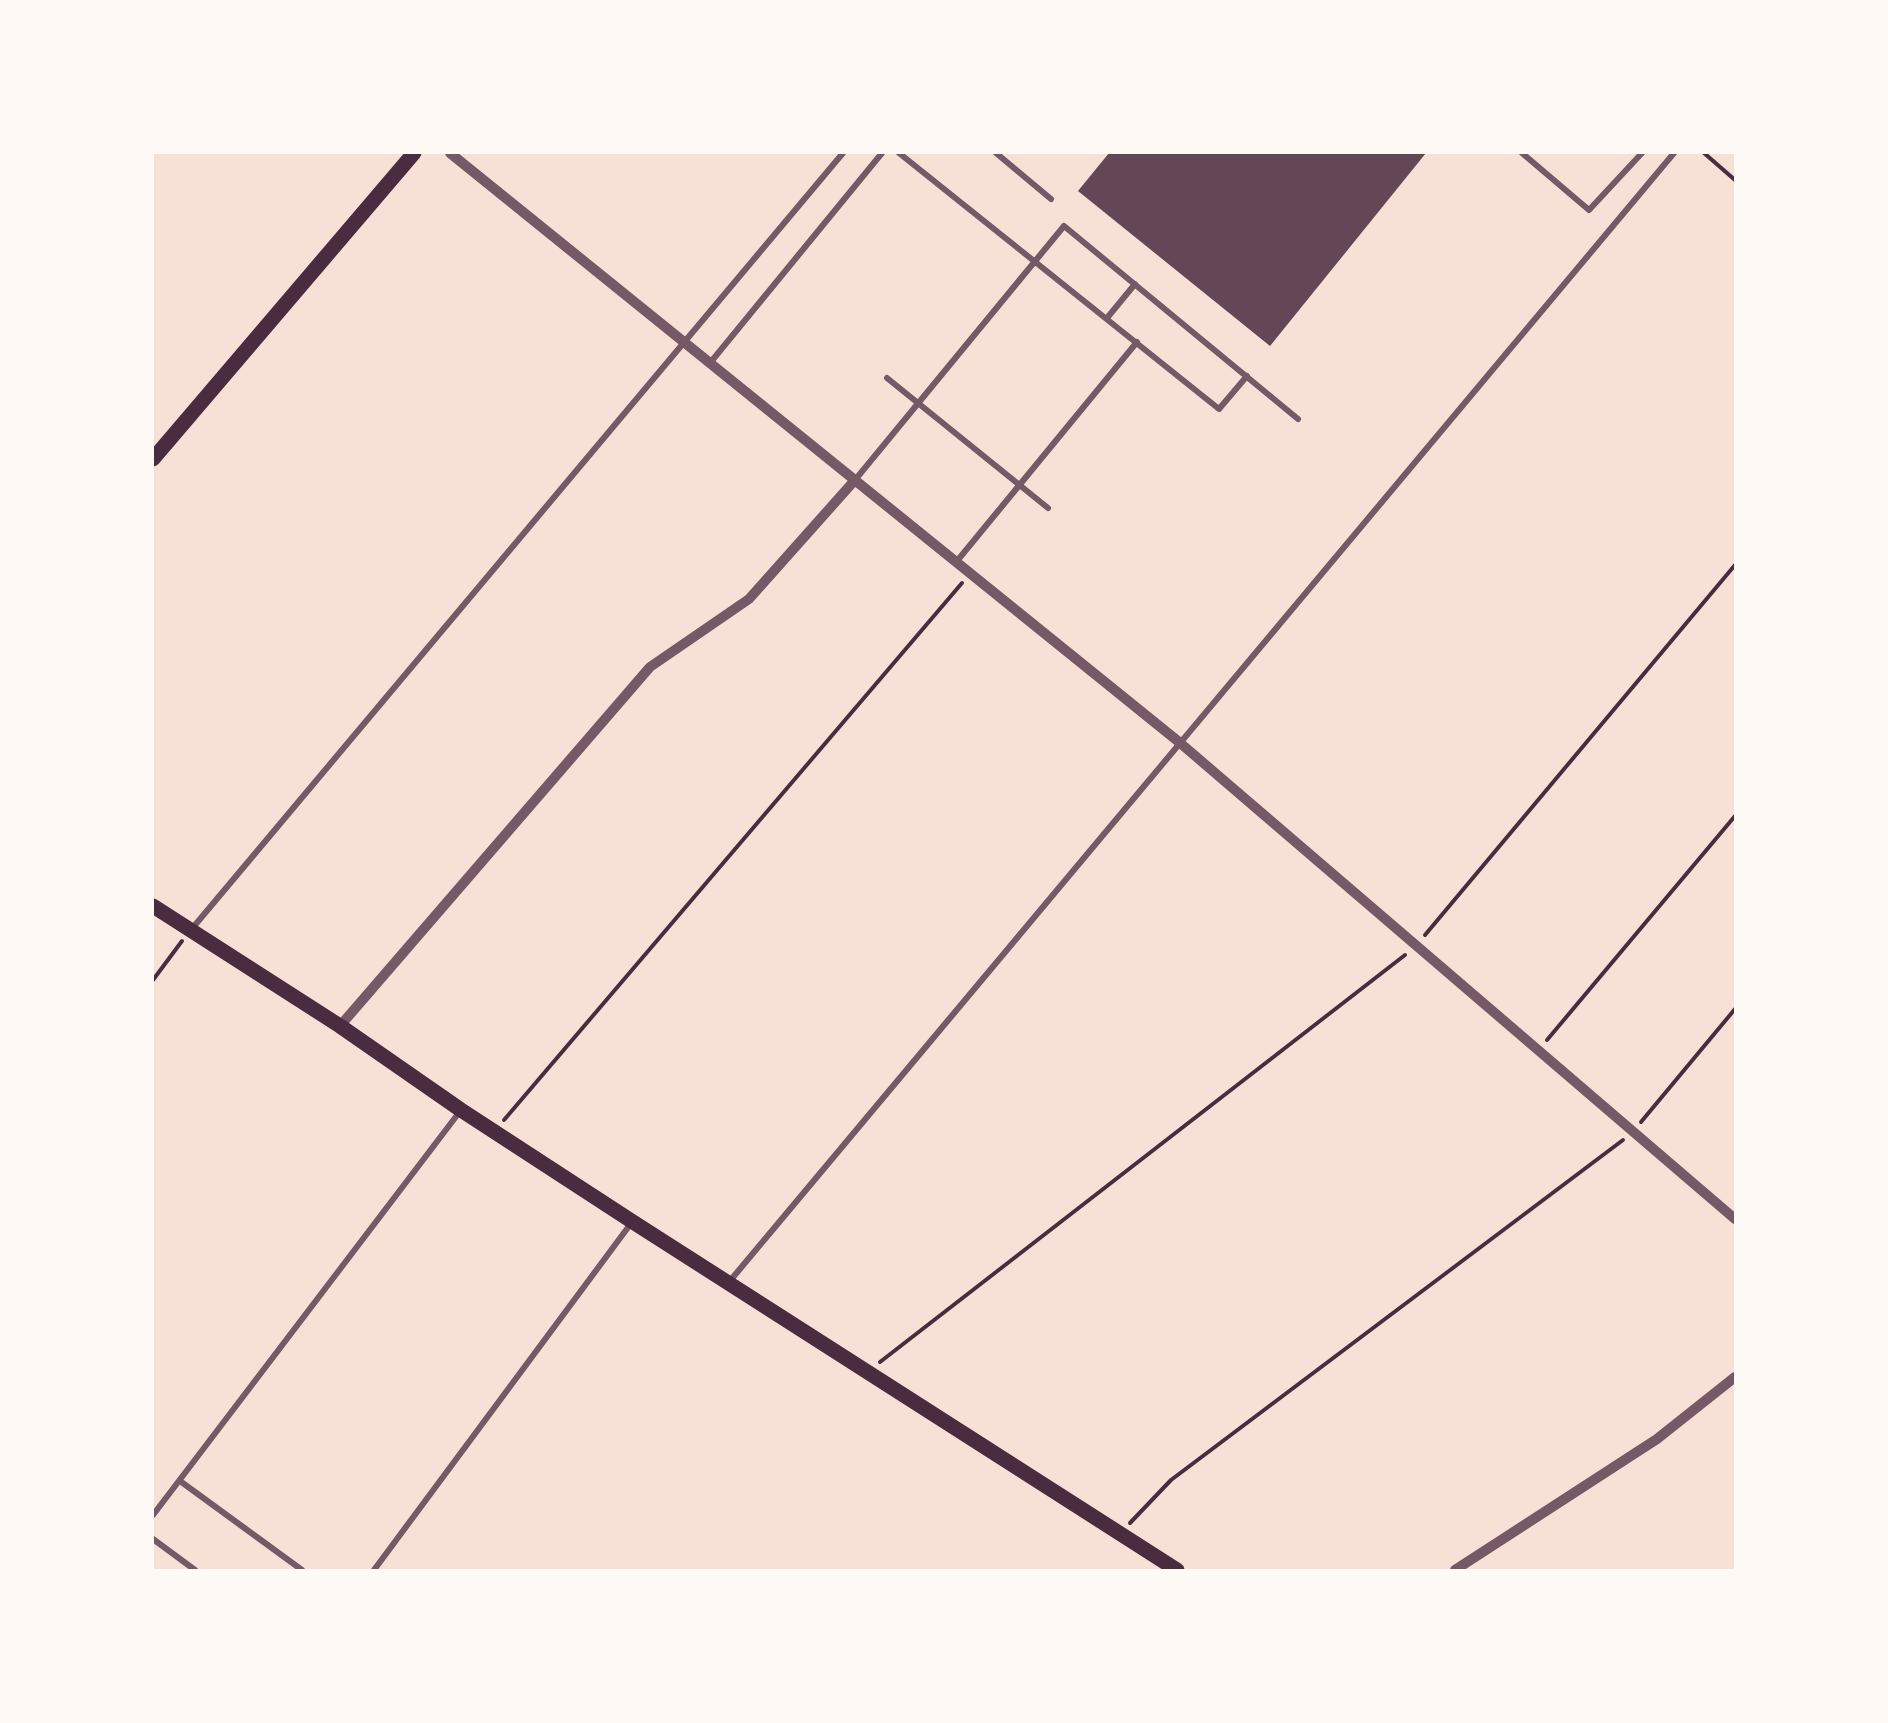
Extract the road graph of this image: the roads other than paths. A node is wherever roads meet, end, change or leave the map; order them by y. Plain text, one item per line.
1 (414, 153) edge
2 (450, 153) edge
3 (843, 153) edge
4 (882, 153) edge
5 (899, 153) edge
6 (996, 153) edge
7 (1522, 153) edge
8 (1641, 153) edge
9 (1674, 153) edge
10 (1051, 199) dead end
11 (1037, 261) junction
12 (1135, 284) junction
13 (1107, 318) junction
14 (684, 342) junction
15 (1137, 342) junction
16 (710, 363) junction
17 (1247, 376) junction
18 (887, 378) dead end
19 (919, 404) junction
20 (1298, 418) dead end
21 (153, 459) edge
22 (855, 480) junction
23 (1019, 485) junction
24 (1048, 508) dead end
25 (957, 561) junction
26 (1179, 742) junction
27 (153, 906) edge
28 (190, 931) junction
29 (340, 1026) junction
30 (461, 1110) junction
31 (1735, 1219) edge
32 (633, 1222) junction
33 (729, 1282) junction
34 (1735, 1377) edge
35 (180, 1480) junction
36 (153, 1515) edge
37 (153, 1539) edge
38 (195, 1570) edge
39 (302, 1570) edge
40 (374, 1570) edge
41 (1177, 1570) edge
42 (1455, 1570) edge

1 - 21 main road
2 - 14 street
3 - 14 street
4 - 16 street
5 - 11 street
6 - 10 street
7 - 8 street
9 - 26 street
11 - 12 street
11 - 13 street
11 - 19 street
12 - 13 street
12 - 17 street
13 - 15 street
14 - 16 street
14 - 28 street
15 - 17 street
15 - 23 street
16 - 22 street
17 - 20 street
18 - 19 street
19 - 22 street
19 - 23 street
22 - 25 street
22 - 29 street
23 - 24 street
23 - 25 street
25 - 26 street
26 - 31 street
26 - 33 street
27 - 28 main road
28 - 29 main road
29 - 30 main road
30 - 32 main road
30 - 35 street
32 - 33 main road
32 - 40 street
33 - 41 main road
34 - 42 street
35 - 36 street
35 - 39 street
37 - 38 street

